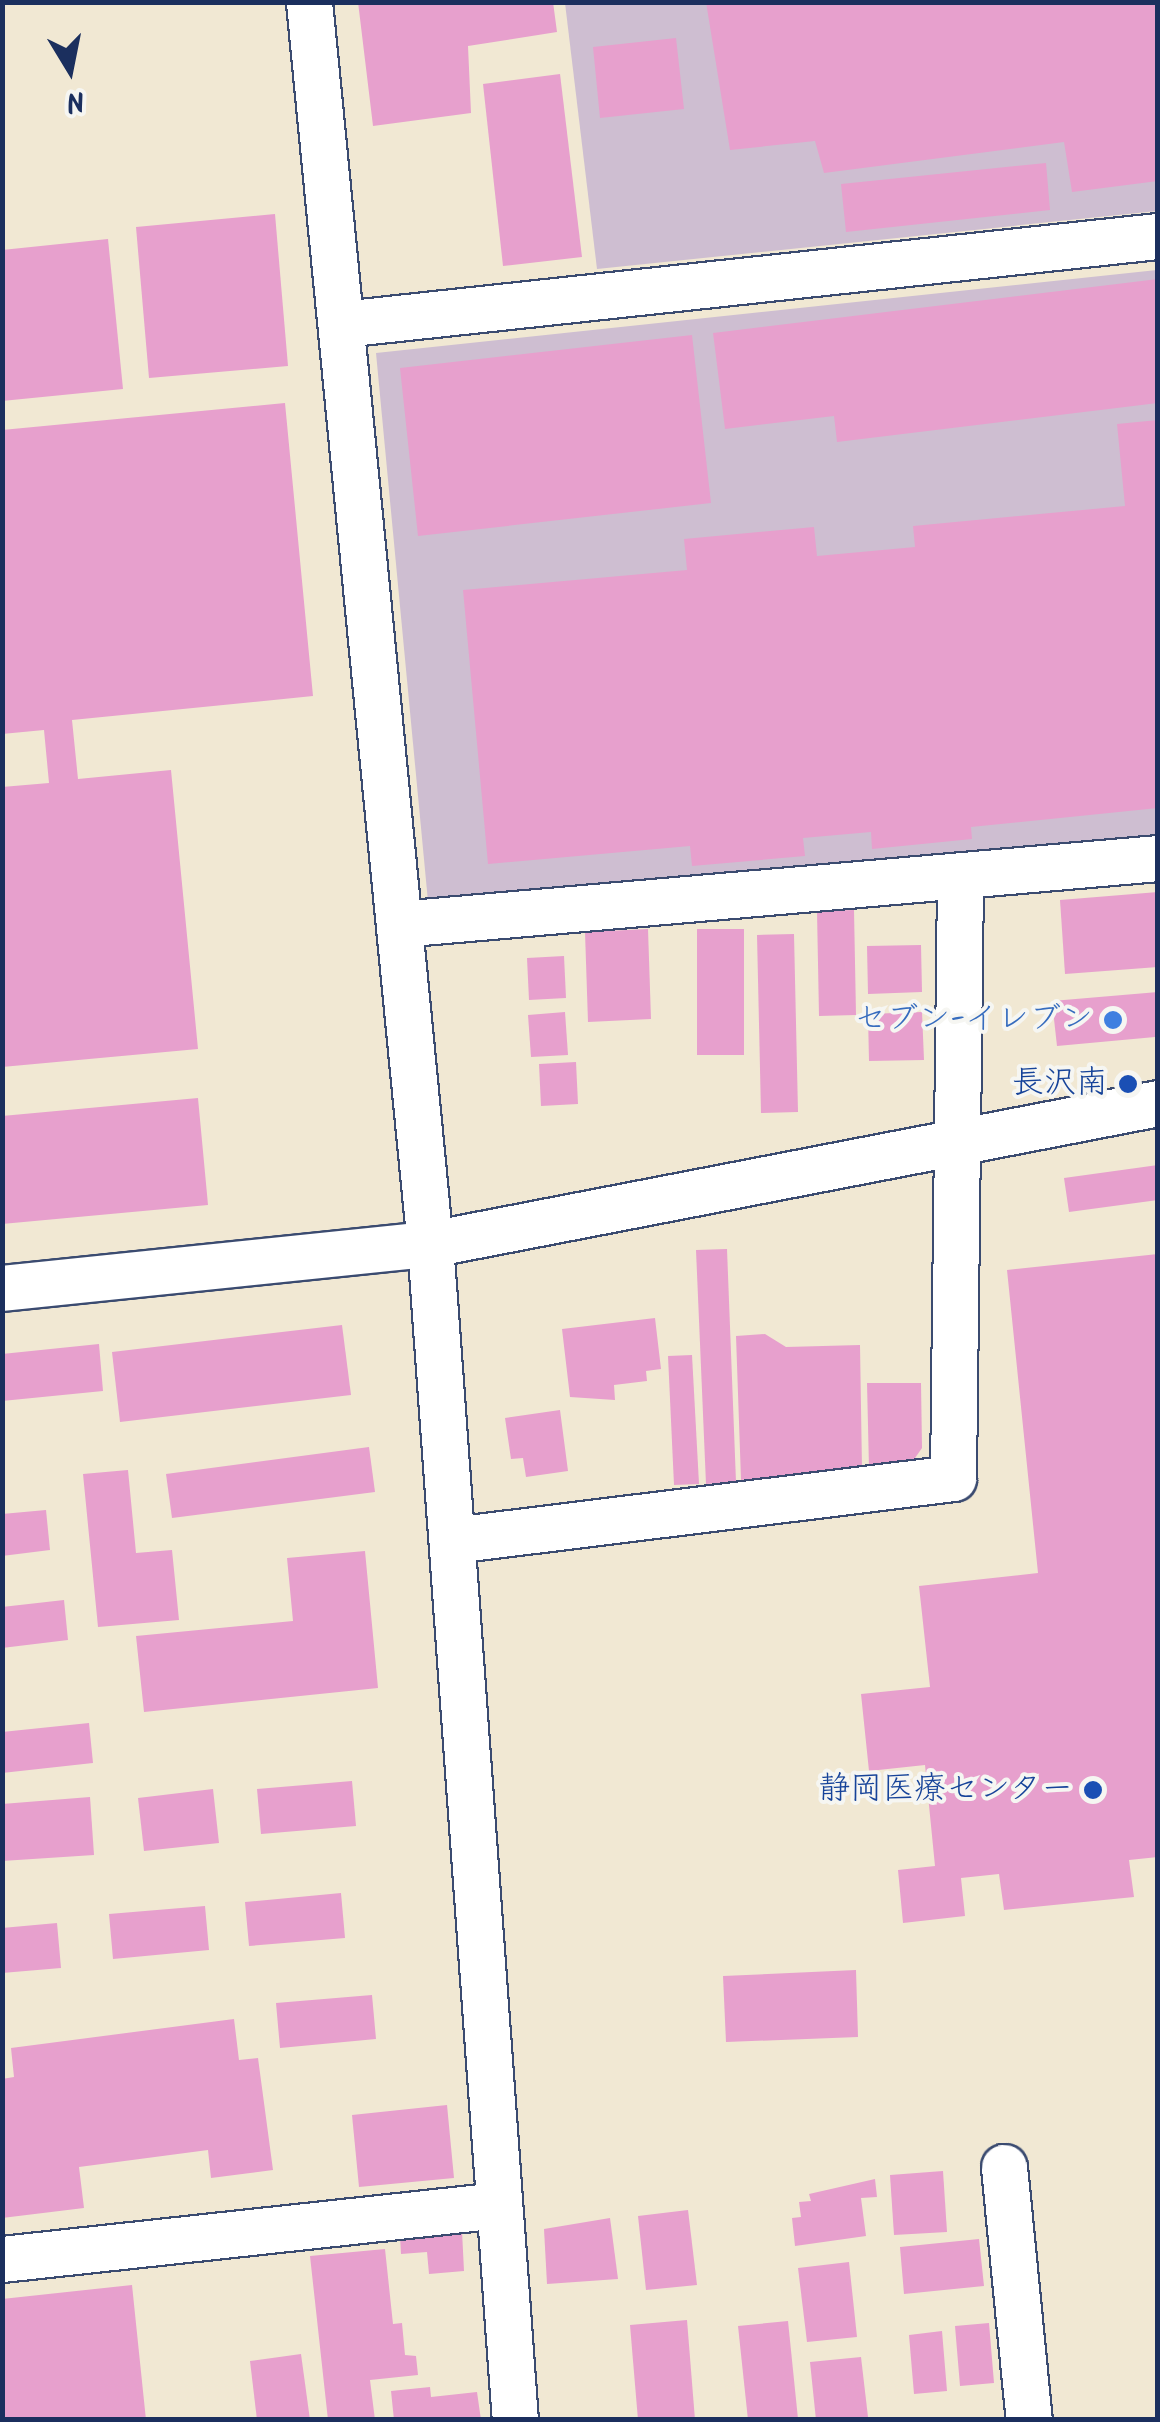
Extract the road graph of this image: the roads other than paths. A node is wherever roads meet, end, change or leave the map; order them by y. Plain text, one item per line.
1 (309, 2) edge
2 (1158, 236) edge
3 (342, 324) junction
4 (1158, 858) edge
5 (960, 880) junction
6 (399, 924) junction
7 (1158, 1103) edge
8 (952, 1142) junction
9 (430, 1244) junction
10 (2, 1288) edge
11 (453, 1540) junction
12 (1004, 2167) dead end
13 (498, 2204) junction
14 (2, 2260) edge
15 (515, 2420) edge
16 (1029, 2420) edge

1 - 3 street
2 - 3 street
3 - 6 street
4 - 5 street
5 - 6 street
5 - 8 street
6 - 9 street
7 - 8 street
8 - 9 street
8 - 11 street
9 - 10 street
9 - 11 street
11 - 13 street
12 - 16 street
13 - 14 street
13 - 15 street

